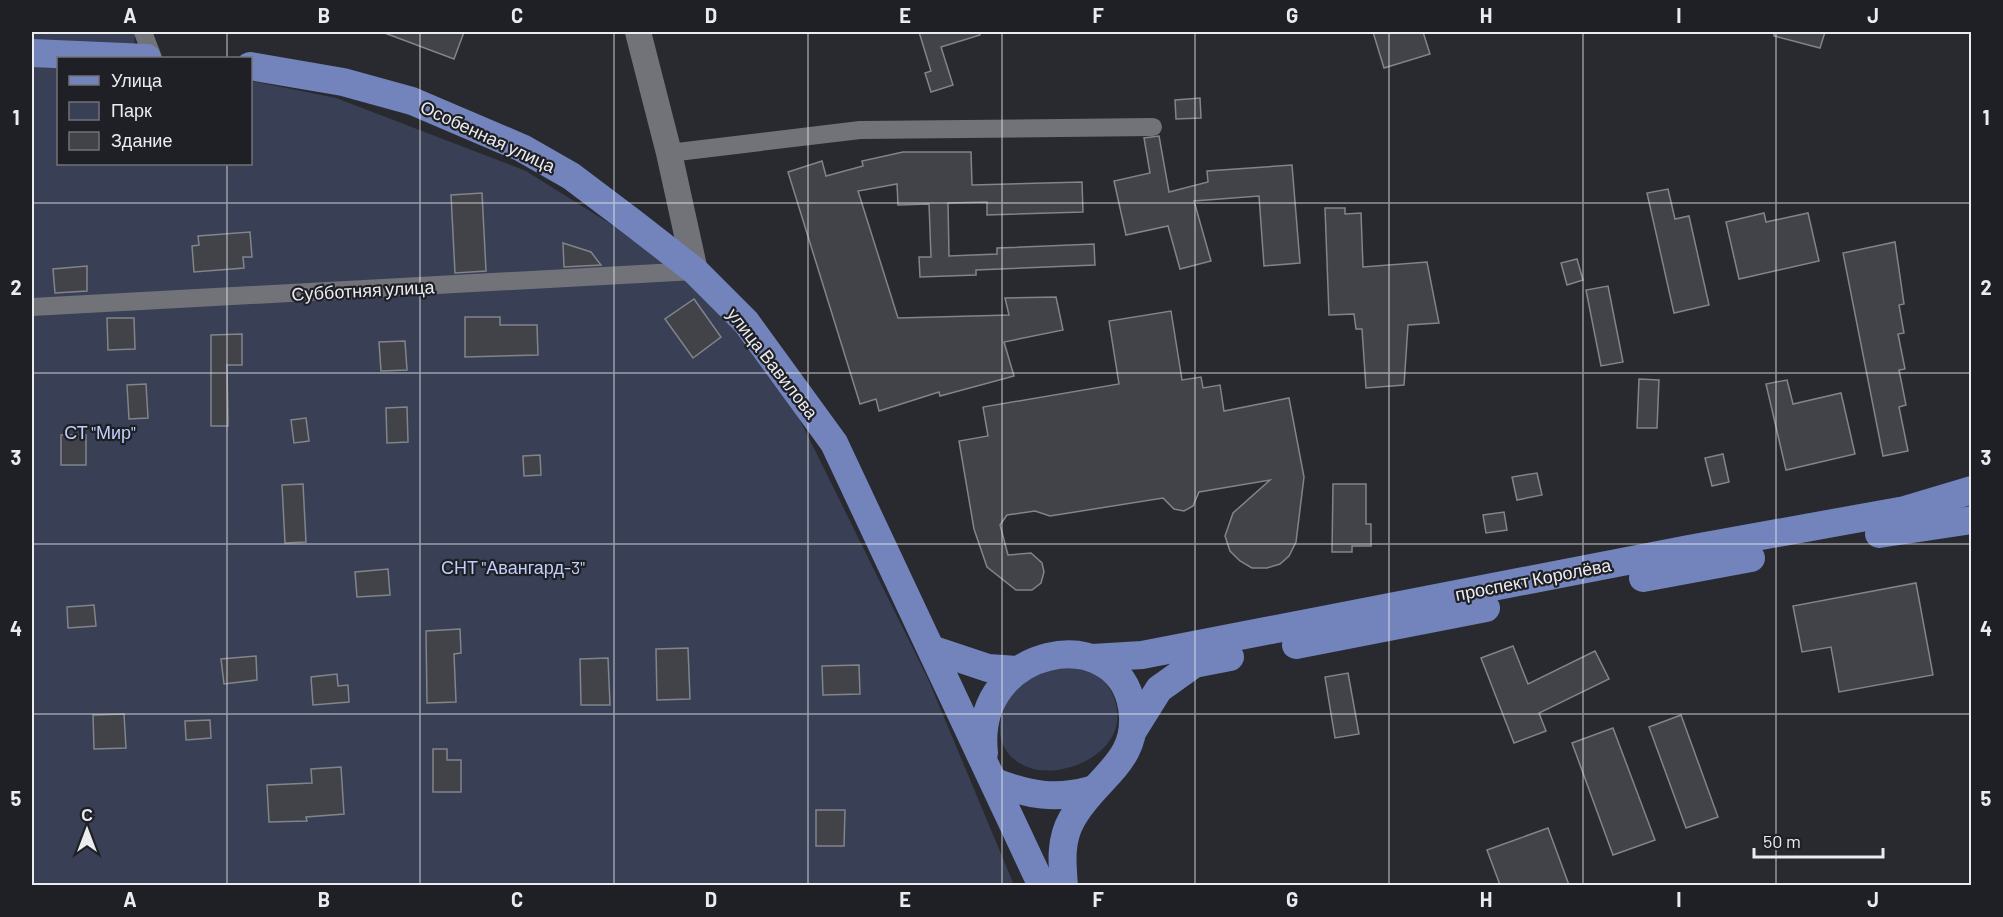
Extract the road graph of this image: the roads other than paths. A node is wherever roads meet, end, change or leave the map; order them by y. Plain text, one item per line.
1 (143, 32) edge
2 (638, 32) edge
3 (32, 53) edge
4 (124, 57) edge
5 (153, 57) edge
6 (252, 66) edge
7 (1153, 127) dead end
8 (669, 153) junction
9 (695, 271) junction
10 (32, 307) edge
11 (1971, 490) edge
12 (1971, 520) edge
13 (934, 650) junction
14 (1092, 658) junction
15 (1017, 670) junction
16 (1134, 729) junction
17 (990, 771) junction
18 (1091, 790) junction
19 (1042, 885) edge
20 (1064, 885) edge

1 - 5 street
2 - 8 street
3 - 4 main road
6 - 9 main road, Особенная улица
7 - 8 street
8 - 9 street
9 - 10 street, Субботняя улица
9 - 13 main road, улица Вавилова
11 - 14 main road, проспект Королёва
12 - 16 main road, проспект Королёва
13 - 15 main road, улица Вавилова
13 - 17 main road, улица Вавилова
14 - 15 main road, улица Вавилова
14 - 16 main road, улица Вавилова
15 - 17 main road, улица Вавилова
16 - 18 main road, улица Вавилова
17 - 18 main road
17 - 19 main road, улица Вавилова
18 - 20 main road, улица Вавилова

